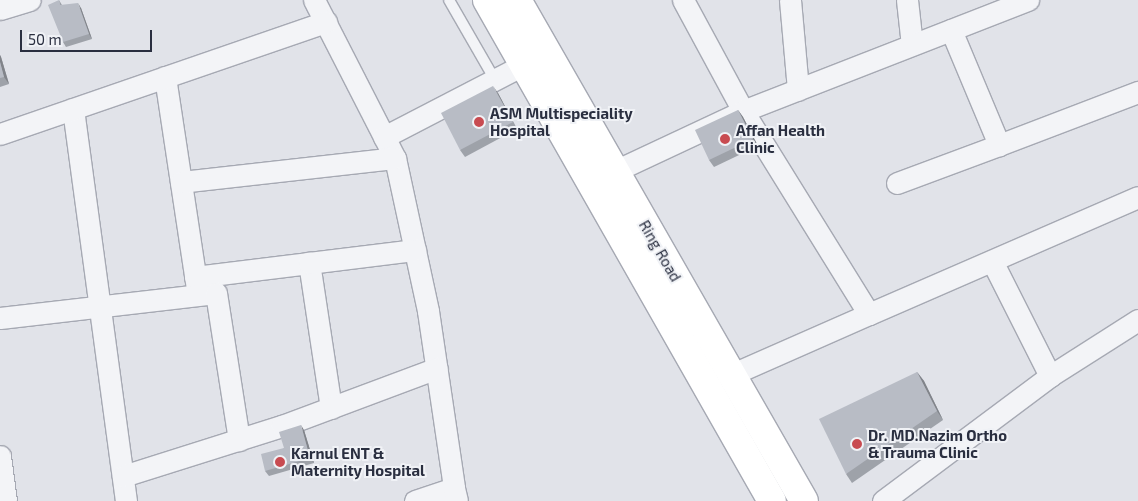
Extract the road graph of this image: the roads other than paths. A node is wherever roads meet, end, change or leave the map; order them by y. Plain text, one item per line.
1 (30, 0) edge
2 (314, 0) edge
3 (449, 0) edge
4 (487, 0) edge
5 (518, 0) edge
6 (683, 0) edge
7 (790, 0) edge
8 (907, 0) edge
9 (1028, 0) edge
10 (0, 9) edge
11 (326, 22) junction
12 (951, 30) junction
13 (912, 45) junction
14 (525, 64) junction
15 (165, 77) junction
16 (495, 80) junction
17 (798, 90) junction
18 (1138, 92) edge
19 (73, 109) junction
20 (744, 111) junction
21 (0, 134) edge
22 (384, 137) junction
23 (999, 145) junction
24 (395, 158) junction
25 (615, 171) junction
26 (181, 182) junction
27 (897, 183) dead end
28 (1138, 198) edge
29 (415, 250) junction
30 (992, 261) junction
31 (309, 264) junction
32 (196, 286) junction
33 (102, 308) junction
34 (869, 314) junction
35 (0, 318) edge
36 (1138, 320) edge
37 (436, 368) junction
38 (731, 375) junction
39 (1050, 376) junction
40 (331, 408) junction
41 (239, 440) junction
42 (0, 456) edge
43 (123, 476) junction
44 (455, 494) edge
45 (6, 501) edge
46 (126, 501) edge
47 (415, 501) edge
48 (772, 501) edge
49 (804, 501) edge
50 (883, 501) edge

1 - 10 street
2 - 11 street
3 - 16 lane
4 - 14 highway, Ring Road
5 - 25 highway, Ring Road
6 - 20 street
7 - 17 street
8 - 13 street
9 - 12 street
11 - 15 street
11 - 22 street
12 - 13 street
12 - 23 street
13 - 17 street
14 - 16 street
14 - 48 highway, Ring Road
15 - 19 street
15 - 26 street
16 - 22 street
17 - 20 street
18 - 23 street
19 - 21 street
19 - 33 street
20 - 25 street
20 - 34 street
22 - 24 street
23 - 27 street
24 - 26 street
24 - 29 street
25 - 38 highway, Ring Road
26 - 32 street
28 - 30 street
29 - 31 street
29 - 37 street
30 - 34 street
30 - 39 street
31 - 32 street
31 - 40 street
32 - 33 street
32 - 41 street
33 - 35 street
33 - 43 street
34 - 38 street
36 - 39 street
37 - 40 street
37 - 44 street
38 - 49 highway, Ring Road
39 - 50 street
40 - 41 street
41 - 43 street
42 - 45 street
43 - 46 street
44 - 47 street

